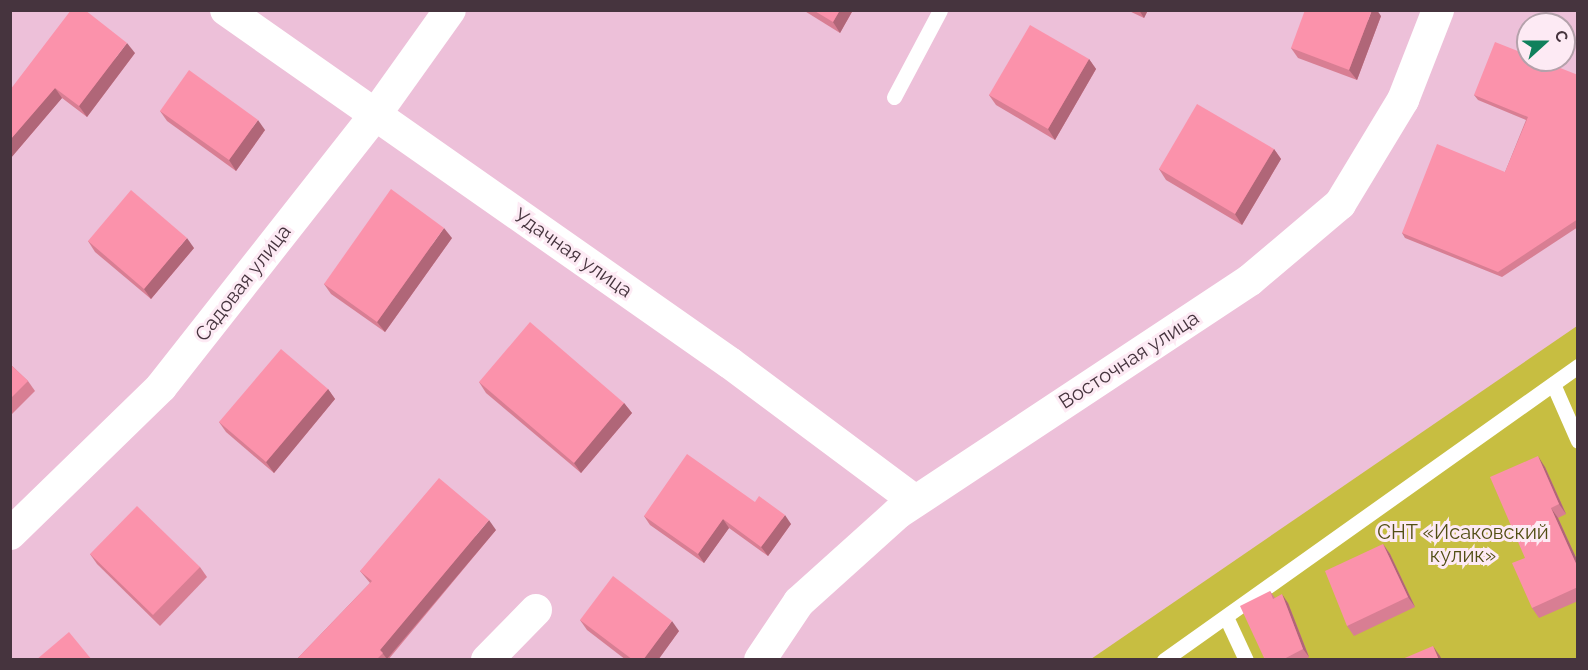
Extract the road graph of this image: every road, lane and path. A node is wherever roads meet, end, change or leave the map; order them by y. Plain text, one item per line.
1 (226, 10) edge
2 (450, 10) edge
3 (940, 10) edge
4 (1438, 10) edge
5 (894, 97) dead end
6 (375, 115) junction
7 (1578, 366) edge
8 (1552, 384) junction
9 (1578, 441) edge
10 (915, 501) junction
11 (10, 534) edge
12 (536, 610) dead end
13 (1226, 617) junction
14 (487, 660) edge
15 (759, 660) edge
16 (1164, 660) edge
17 (1246, 660) edge

1 - 6 street, Удачная улица
2 - 6 street, Садовая улица
3 - 5 lane
4 - 10 street, Восточная улица
6 - 10 street, Удачная улица
6 - 11 street, Садовая улица
7 - 8 lane
8 - 9 lane
8 - 13 lane
10 - 15 street, Восточная улица
12 - 14 street
13 - 16 lane
13 - 17 lane

